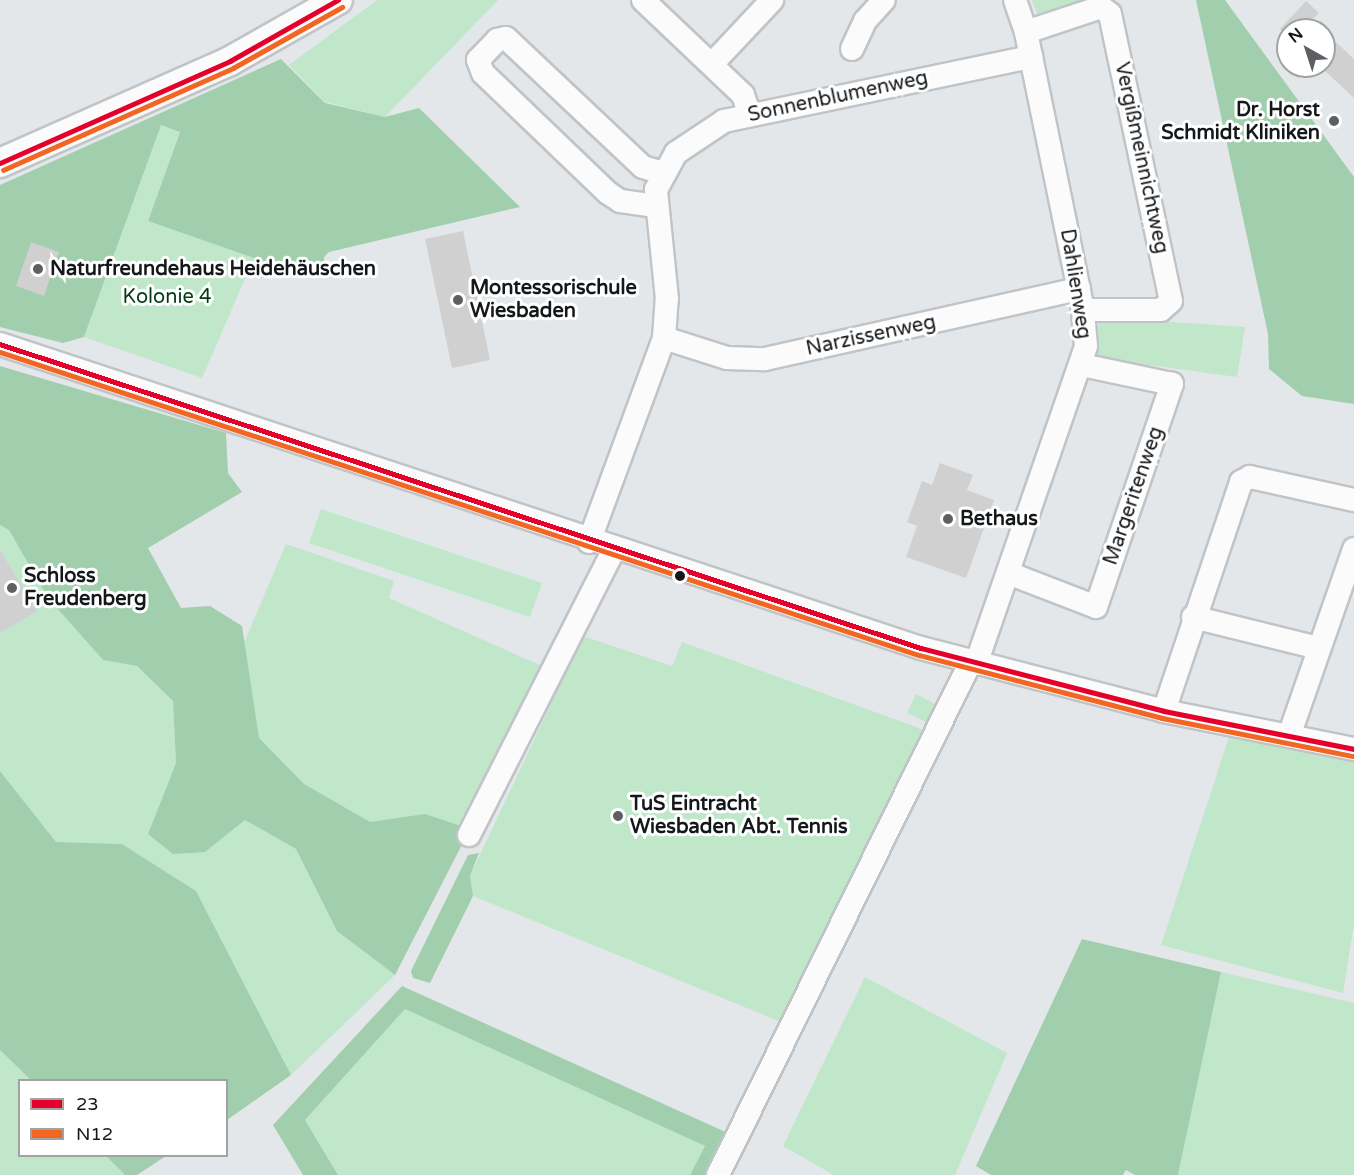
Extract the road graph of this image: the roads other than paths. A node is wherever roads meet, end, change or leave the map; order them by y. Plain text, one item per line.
1 (338, 0) edge
2 (772, 0) edge
3 (884, 0) edge
4 (1015, 0) edge
5 (655, 4) edge
6 (1026, 32) junction
7 (852, 49) dead end
8 (1031, 57) junction
9 (712, 64) junction
10 (750, 115) junction
11 (0, 163) edge
12 (663, 173) junction
13 (656, 206) junction
14 (1081, 299) junction
15 (664, 338) junction
16 (0, 344) edge
17 (1082, 365) junction
18 (1354, 500) edge
19 (589, 542) junction
20 (614, 549) junction
21 (1354, 549) edge
22 (1008, 573) junction
23 (1193, 617) junction
24 (1318, 648) junction
25 (974, 663) junction
26 (1164, 711) junction
27 (1289, 736) junction
28 (1354, 749) edge
29 (469, 835) dead end
30 (718, 1175) edge

1 - 11 main road
2 - 9 street
3 - 7 street
4 - 6 street, Dahlienweg
5 - 9 street
6 - 8 street, Dahlienweg
6 - 14 street, Vergißmeinnichtweg
8 - 10 street, Sonnenblumenweg
8 - 14 street, Dahlienweg
9 - 10 street
10 - 12 street, Sonnenblumenweg
12 - 13 street, Sonnenblumenweg
12 - 13 street
13 - 15 street, Sonnenblumenweg
14 - 15 street, Narzissenweg
14 - 17 street, Dahlienweg
15 - 19 street, Sonnenblumenweg
16 - 19 street
17 - 22 street, Dahlienweg
17 - 22 street, Margeritenweg
18 - 23 street
19 - 20 street
20 - 25 street
20 - 29 street
21 - 24 street
22 - 25 street, Dahlienweg
23 - 24 street
23 - 26 street
24 - 27 street
25 - 26 street
25 - 30 street, Dahlienweg
26 - 27 street
27 - 28 street

